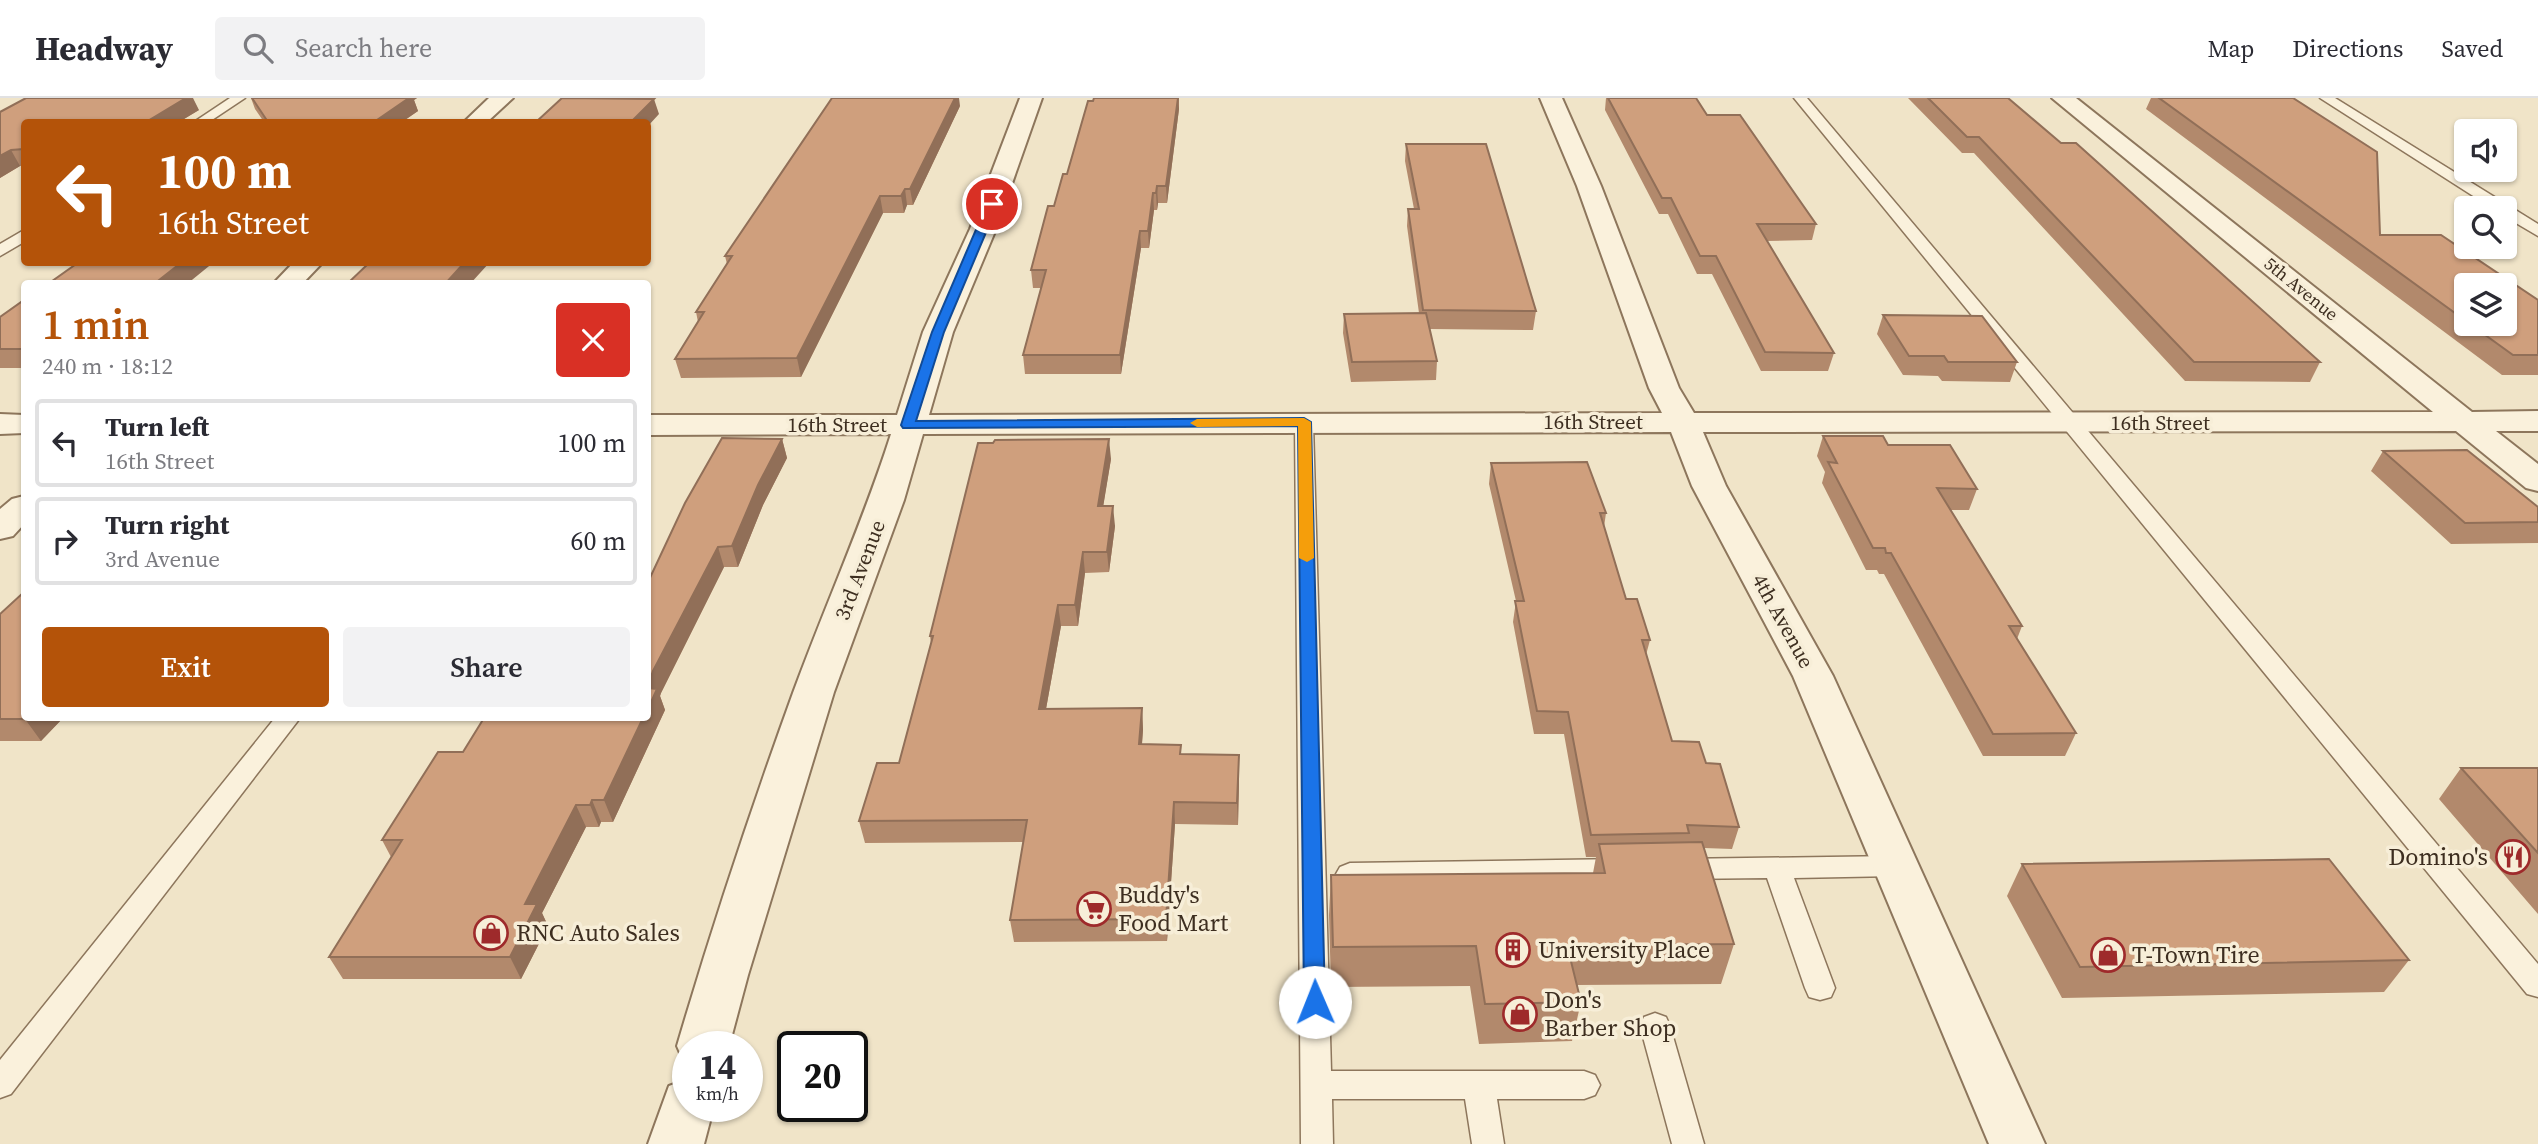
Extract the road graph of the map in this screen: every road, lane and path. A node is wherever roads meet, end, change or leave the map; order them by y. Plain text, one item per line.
1 (239, 98) edge
2 (502, 98) edge
3 (1031, 98) edge
4 (1551, 98) edge
5 (1800, 98) edge
6 (2063, 98) edge
7 (2326, 98) edge
8 (206, 119) edge
9 (478, 119) edge
10 (2482, 196) edge
11 (2517, 218) edge
12 (2538, 231) edge
13 (21, 237) edge
14 (0, 251) edge
15 (306, 266) edge
16 (290, 280) edge
17 (2538, 421) edge
18 (1304, 422) junction
19 (1683, 422) junction
20 (2465, 422) junction
21 (2070, 423) junction
22 (0, 424) edge
23 (21, 424) edge
24 (651, 425) edge
25 (908, 425) junction
26 (2538, 481) edge
27 (21, 509) edge
28 (0, 527) edge
29 (286, 721) edge
30 (1896, 866) junction
31 (1777, 868) junction
32 (1350, 874) edge
33 (2538, 985) edge
34 (1820, 988) dead end
35 (1655, 1026) dead end
36 (707, 1031) edge
37 (0, 1084) edge
38 (1316, 1085) junction
39 (1584, 1085) dead end
40 (1479, 1086) junction
41 (682, 1122) edge
42 (676, 1144) edge
43 (1318, 1144) edge
44 (1488, 1144) edge
45 (1688, 1144) edge
46 (2017, 1144) edge

1 - 8 lane
2 - 9 street
3 - 25 street, 3rd Avenue
4 - 19 street, 4th Avenue
5 - 21 lane
6 - 20 street, 5th Avenue
7 - 10 lane
11 - 12 lane
13 - 14 lane
15 - 16 street
17 - 20 street, 16th Street
18 - 19 street, 16th Street
18 - 25 street, 16th Street
18 - 38 lane
19 - 21 street, 16th Street
19 - 30 street, 4th Avenue
20 - 21 street, 16th Street
20 - 26 street, 5th Avenue
21 - 33 lane
22 - 23 street
24 - 25 street, 16th Street
25 - 36 street, 3rd Avenue
27 - 28 street
29 - 37 lane
30 - 31 lane
30 - 46 street, 4th Avenue
31 - 32 lane
31 - 34 lane
35 - 45 lane
38 - 40 lane
38 - 43 lane
39 - 40 lane
40 - 44 lane
41 - 42 street

